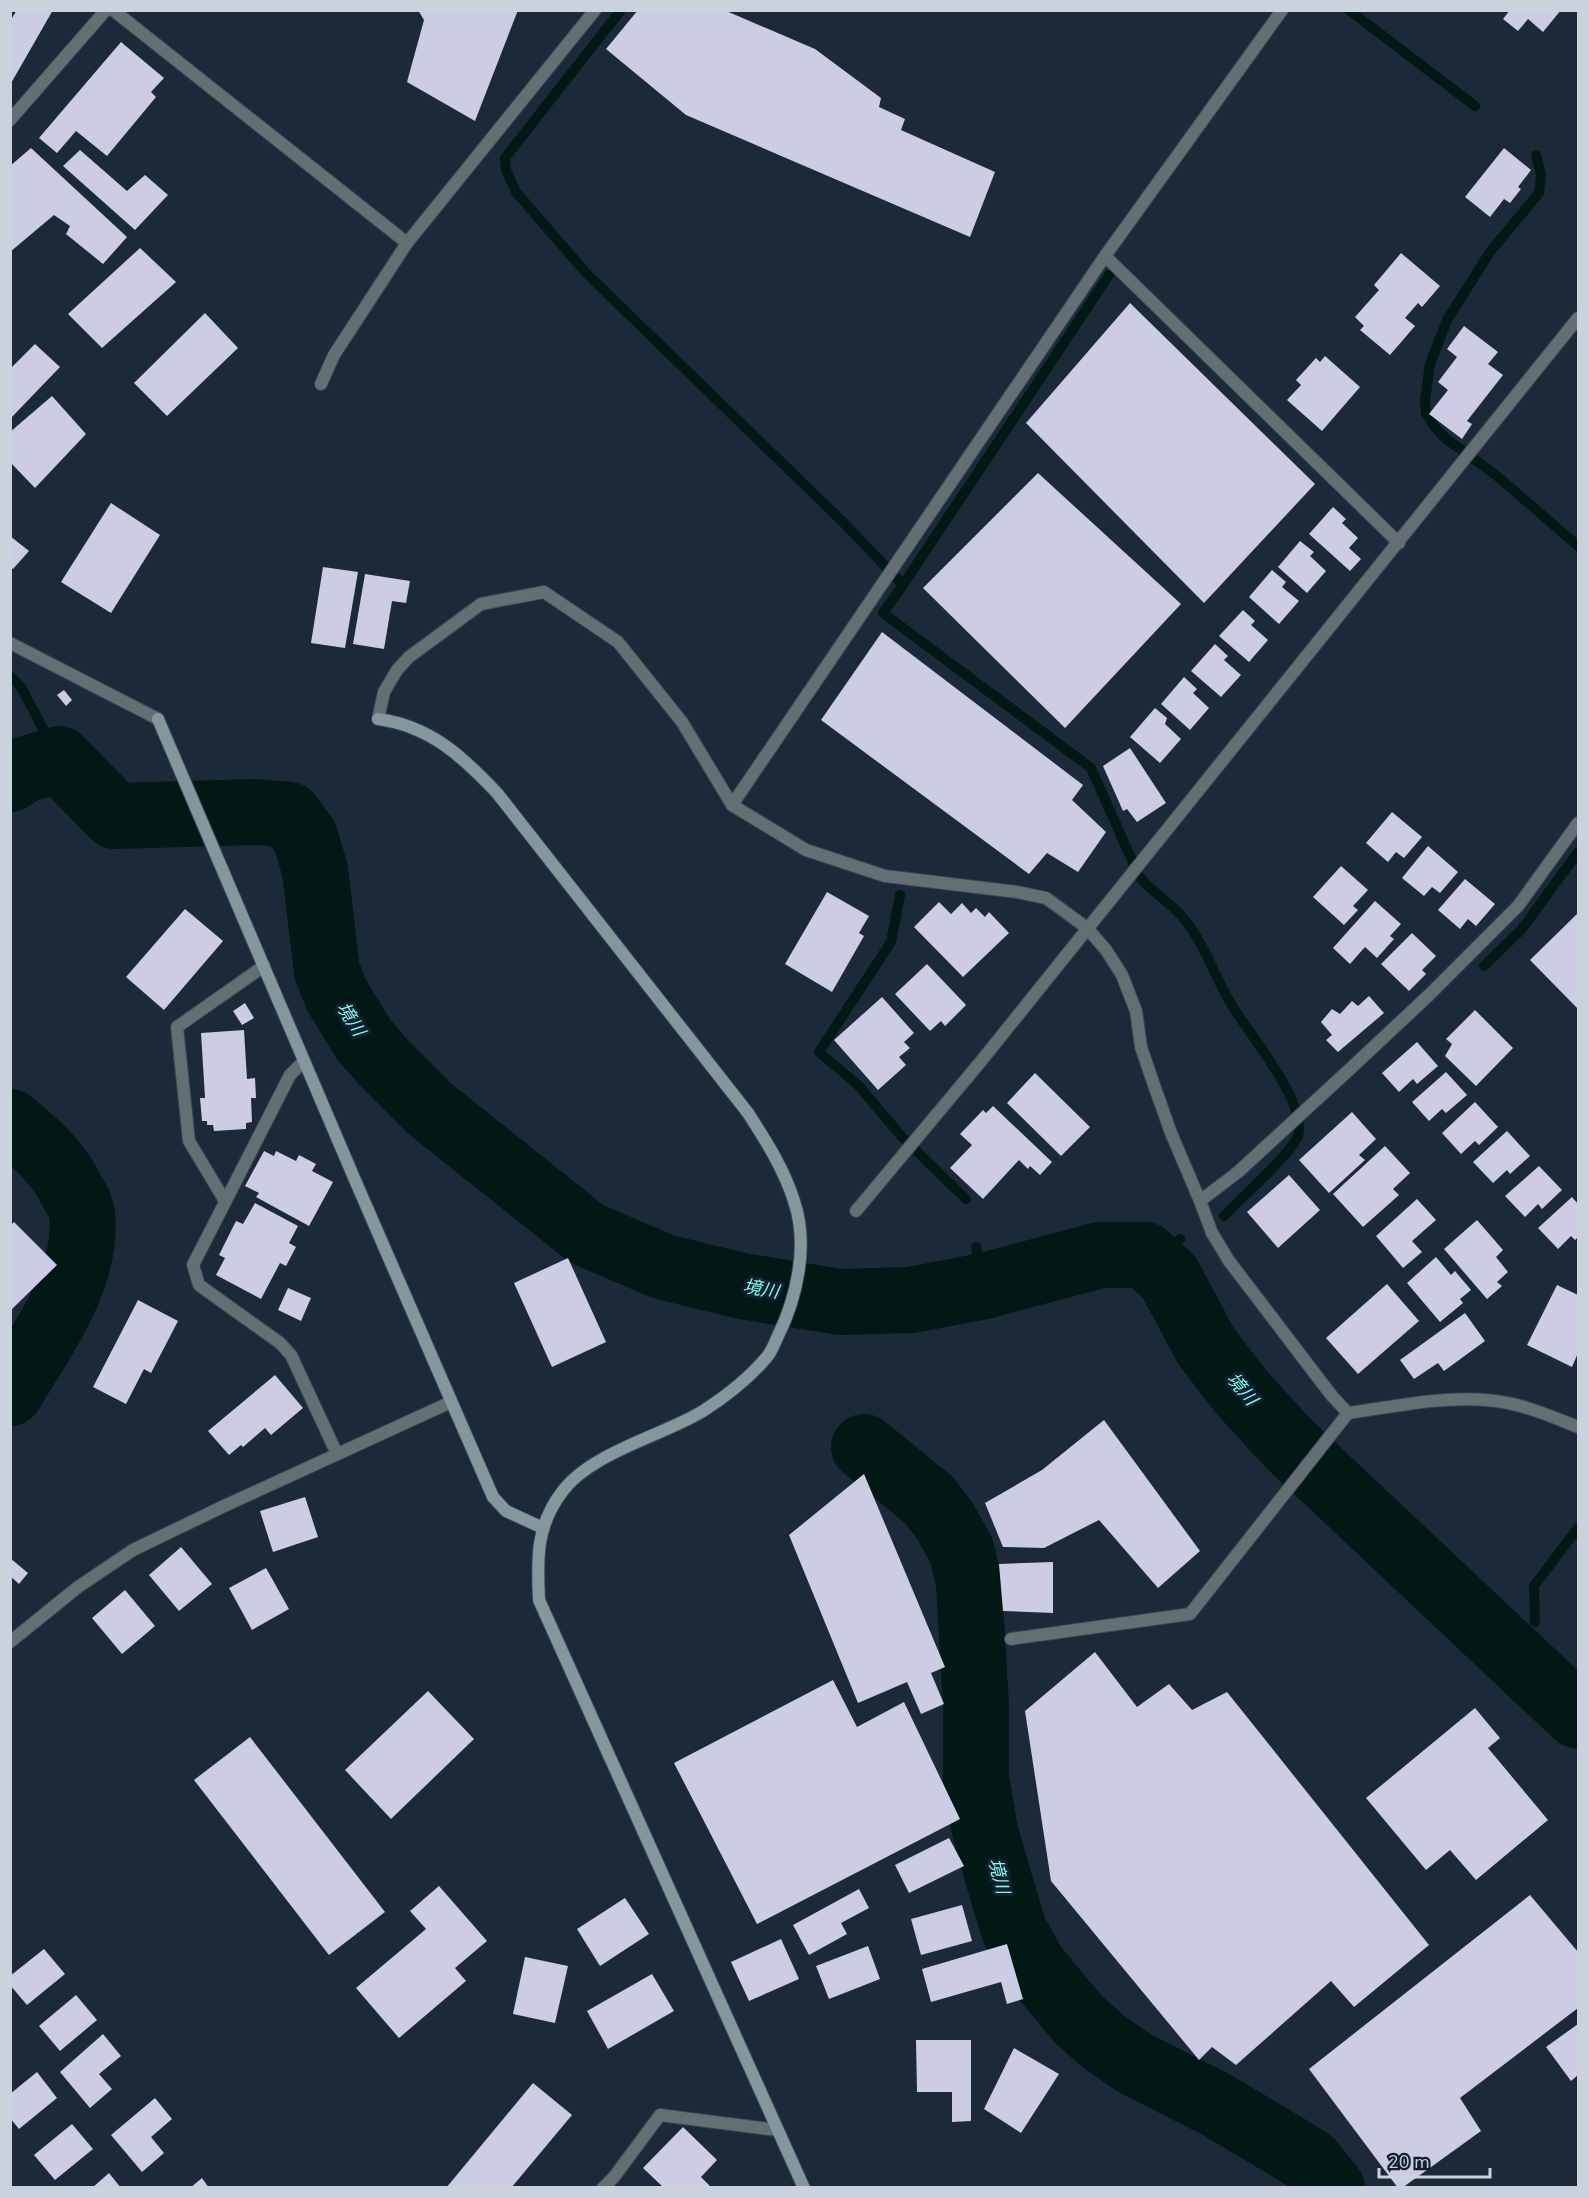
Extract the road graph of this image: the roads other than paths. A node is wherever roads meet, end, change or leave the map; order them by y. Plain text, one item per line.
1 (106, 10) edge
2 (112, 10) edge
3 (595, 10) edge
4 (1282, 10) edge
5 (10, 120) edge
6 (406, 243) junction
7 (1105, 256) junction
8 (1578, 318) edge
9 (321, 384) dead end
10 (1399, 543) junction
11 (10, 643) edge
12 (732, 806) junction
13 (1578, 823) edge
14 (1087, 928) junction
15 (264, 966) junction
16 (304, 1060) junction
17 (1200, 1201) junction
18 (225, 1202) junction
19 (856, 1211) dead end
20 (451, 1402) junction
21 (1348, 1413) junction
22 (1578, 1427) edge
23 (337, 1454) junction
24 (543, 1528) junction
25 (1011, 1639) dead end
26 (10, 1642) edge
27 (777, 2130) junction
28 (603, 2187) edge
29 (804, 2187) edge

1 - 5 street
2 - 6 street
3 - 6 street
4 - 7 street
6 - 9 street
7 - 10 street
7 - 12 street
8 - 10 street
10 - 14 street
11 - 15 street
12 - 14 street
12 - 24 street
13 - 17 street
14 - 17 street
14 - 19 street
15 - 16 street
15 - 18 street
16 - 18 street
16 - 20 street
17 - 21 street
18 - 23 street
20 - 23 street
20 - 24 street
21 - 22 street
21 - 25 street
23 - 26 street
24 - 27 street
27 - 28 street
27 - 29 street

